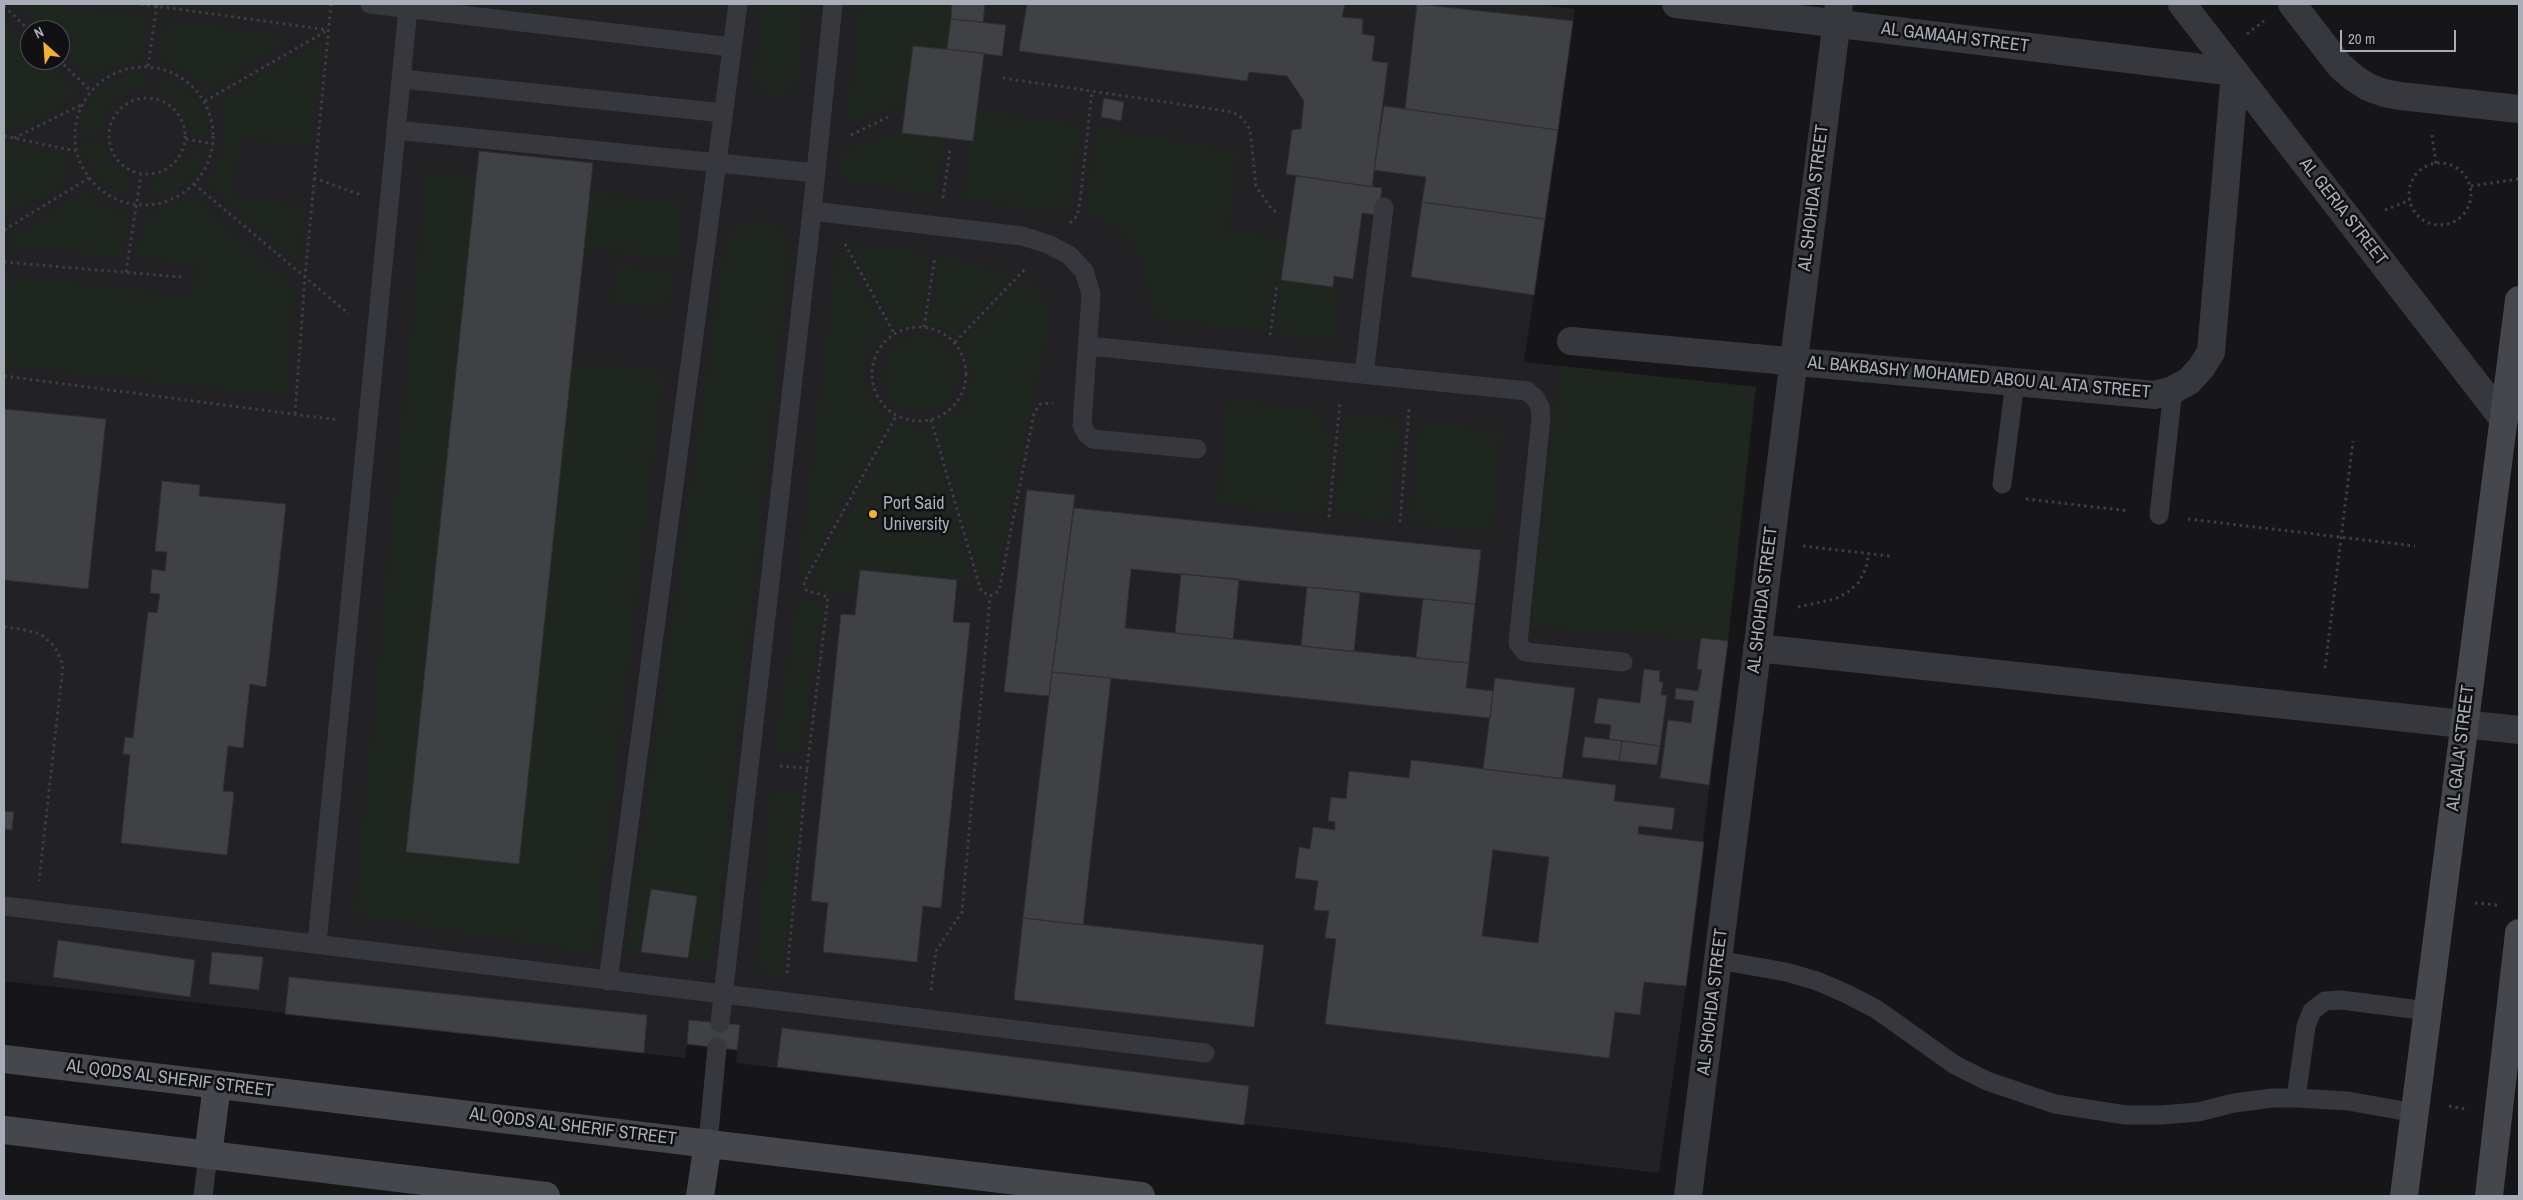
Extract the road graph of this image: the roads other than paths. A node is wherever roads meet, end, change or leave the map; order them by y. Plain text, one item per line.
1 (370, 4) edge
2 (738, 4) edge
3 (833, 4) edge
4 (1676, 4) edge
5 (2182, 4) edge
6 (2292, 4) edge
7 (408, 8) junction
8 (1838, 13) edge
9 (732, 47) junction
10 (2228, 63) junction
11 (402, 79) junction
12 (2519, 109) edge
13 (723, 113) junction
14 (396, 130) junction
15 (717, 163) junction
16 (816, 173) junction
17 (1384, 207) dead end
18 (820, 212) junction
19 (2519, 300) edge
20 (1571, 341) dead end
21 (1089, 346) junction
22 (1794, 361) junction
23 (1364, 374) junction
24 (2016, 382) junction
25 (2173, 390) junction
26 (2504, 420) junction
27 (1197, 449) dead end
28 (2002, 484) road end
29 (2159, 515) road end
30 (1757, 648) junction
31 (1623, 662) dead end
32 (2465, 723) junction
33 (2519, 730) edge
34 (4, 906) edge
35 (2519, 933) edge
36 (317, 943) junction
37 (1718, 960) junction
38 (608, 981) junction
39 (723, 994) junction
40 (2428, 1011) junction
41 (720, 1023) dead end
42 (717, 1047) dead end
43 (1205, 1052) dead end
44 (4, 1059) edge
45 (217, 1085) junction
46 (2296, 1098) junction
47 (2415, 1107) junction
48 (4, 1130) edge
49 (708, 1143) junction
50 (208, 1155) junction
51 (1088, 1193) edge
52 (203, 1196) edge
53 (546, 1196) edge
54 (700, 1196) edge
55 (1141, 1196) edge
56 (1688, 1196) edge
57 (2404, 1196) edge
58 (2489, 1196) edge

1 - 7 lane
2 - 9 lane
3 - 16 lane
4 - 8 street, AL GAMAAH STREET
5 - 10 street, AL GERIA STREET
6 - 12 street
7 - 9 lane
7 - 11 lane
8 - 10 street, AL GAMAAH STREET
8 - 22 street, AL SHOHDA STREET
9 - 13 lane
10 - 25 street, AL BAKBASHY MOHAMED ABOU AL ATA STREET
10 - 26 street, AL GERIA STREET
11 - 13 lane
11 - 14 lane
13 - 15 lane
14 - 15 lane
14 - 36 lane
15 - 16 lane
15 - 38 lane
16 - 18 lane
17 - 23 lane
18 - 21 lane
18 - 39 lane
19 - 26 main road, AL GALA' STREET
20 - 22 street, AL BAKBASHY MOHAMED ABOU AL ATA STREET
21 - 23 lane
21 - 27 lane
22 - 24 street, AL BAKBASHY MOHAMED ABOU AL ATA STREET
22 - 30 street, AL SHOHDA STREET
23 - 31 lane
24 - 25 street, AL BAKBASHY MOHAMED ABOU AL ATA STREET
24 - 28 lane
25 - 29 lane
26 - 32 main road, AL GALA' STREET
30 - 32 street
30 - 37 street, AL SHOHDA STREET
32 - 33 street
32 - 40 main road, AL GALA' STREET
34 - 36 lane
35 - 58 main road
36 - 38 lane
37 - 46 lane
37 - 56 street, AL SHOHDA STREET
38 - 39 lane
39 - 41 lane
39 - 43 lane
40 - 46 lane
40 - 47 main road, AL GALA' STREET
42 - 49 lane
44 - 45 main road, AL QODS AL SHERIF STREET
45 - 49 main road, AL QODS AL SHERIF STREET
45 - 50 main road
46 - 47 lane
47 - 57 main road, AL GALA' STREET
48 - 50 main road
49 - 51 main road, AL QODS AL SHERIF STREET
49 - 54 main road
50 - 52 lane
50 - 53 main road
51 - 55 main road, AL QODS AL SHERIF STREET

